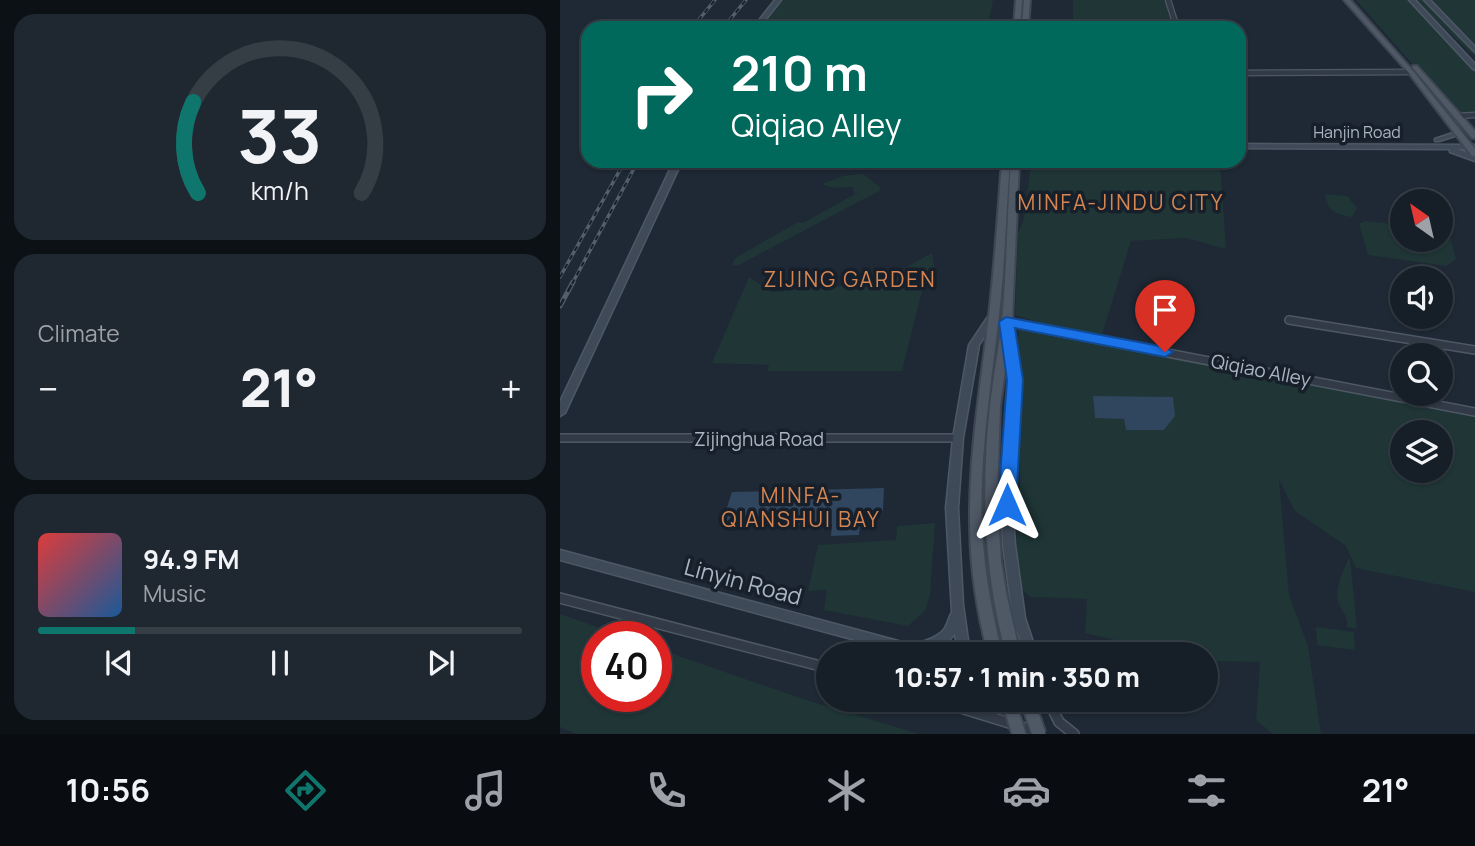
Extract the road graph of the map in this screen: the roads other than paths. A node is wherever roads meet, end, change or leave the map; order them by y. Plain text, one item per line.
1 (778, 0) edge
2 (1019, 0) edge
3 (1027, 0) edge
4 (1168, 0) edge
5 (1347, 0) edge
6 (1356, 0) edge
7 (1412, 0) edge
8 (1418, 0) edge
9 (1427, 0) edge
10 (762, 21) edge
11 (1018, 21) edge
12 (1026, 21) edge
13 (1175, 21) edge
14 (1475, 50) edge
15 (1475, 62) edge
16 (1475, 68) edge
17 (1411, 72) junction
18 (1246, 73) edge
19 (1475, 115) edge
20 (1458, 116) junction
21 (1455, 126) junction
22 (1246, 139) edge
23 (1438, 143) junction
24 (1246, 146) edge
25 (1473, 146) edge
26 (675, 168) edge
27 (1005, 168) edge
28 (1015, 168) edge
29 (994, 314) junction
30 (1289, 320) dead end
31 (1006, 322) junction
32 (1475, 350) edge
33 (1475, 412) edge
34 (560, 413) edge
35 (560, 438) edge
36 (958, 438) junction
37 (560, 555) edge
38 (560, 598) edge
39 (957, 605) junction
40 (881, 642) edge
41 (936, 642) edge
42 (962, 642) edge
43 (992, 642) edge
44 (1010, 642) edge
45 (1027, 642) edge
46 (816, 665) edge
47 (974, 712) edge
48 (1012, 712) edge
49 (1031, 712) edge
50 (1054, 712) edge
51 (1019, 734) edge
52 (1039, 734) edge
53 (1045, 734) edge
54 (1074, 734) edge

1 - 10 street
2 - 11 main road
3 - 12 main road
4 - 13 street
5 - 17 main road
6 - 20 main road
7 - 16 street
8 - 15 street
9 - 14 street
17 - 18 street
17 - 21 main road
19 - 20 street
20 - 25 main road
21 - 23 street
21 - 25 main road
22 - 23 street, Hanjin Road
23 - 24 street, Hanjin Road
23 - 25 street
23 - 25 street, Hanjin Road
26 - 34 street
27 - 29 main road
28 - 31 main road
29 - 36 street
29 - 43 main road
30 - 32 street
31 - 33 street, Qiqiao Alley
31 - 44 main road
31 - 45 street
35 - 36 street, Zijinghua Road
36 - 39 street
37 - 40 street, Linyin Road
38 - 46 street
39 - 41 street
39 - 42 street
47 - 53 street
48 - 51 main road, bridge
49 - 52 main road, bridge
50 - 54 street

